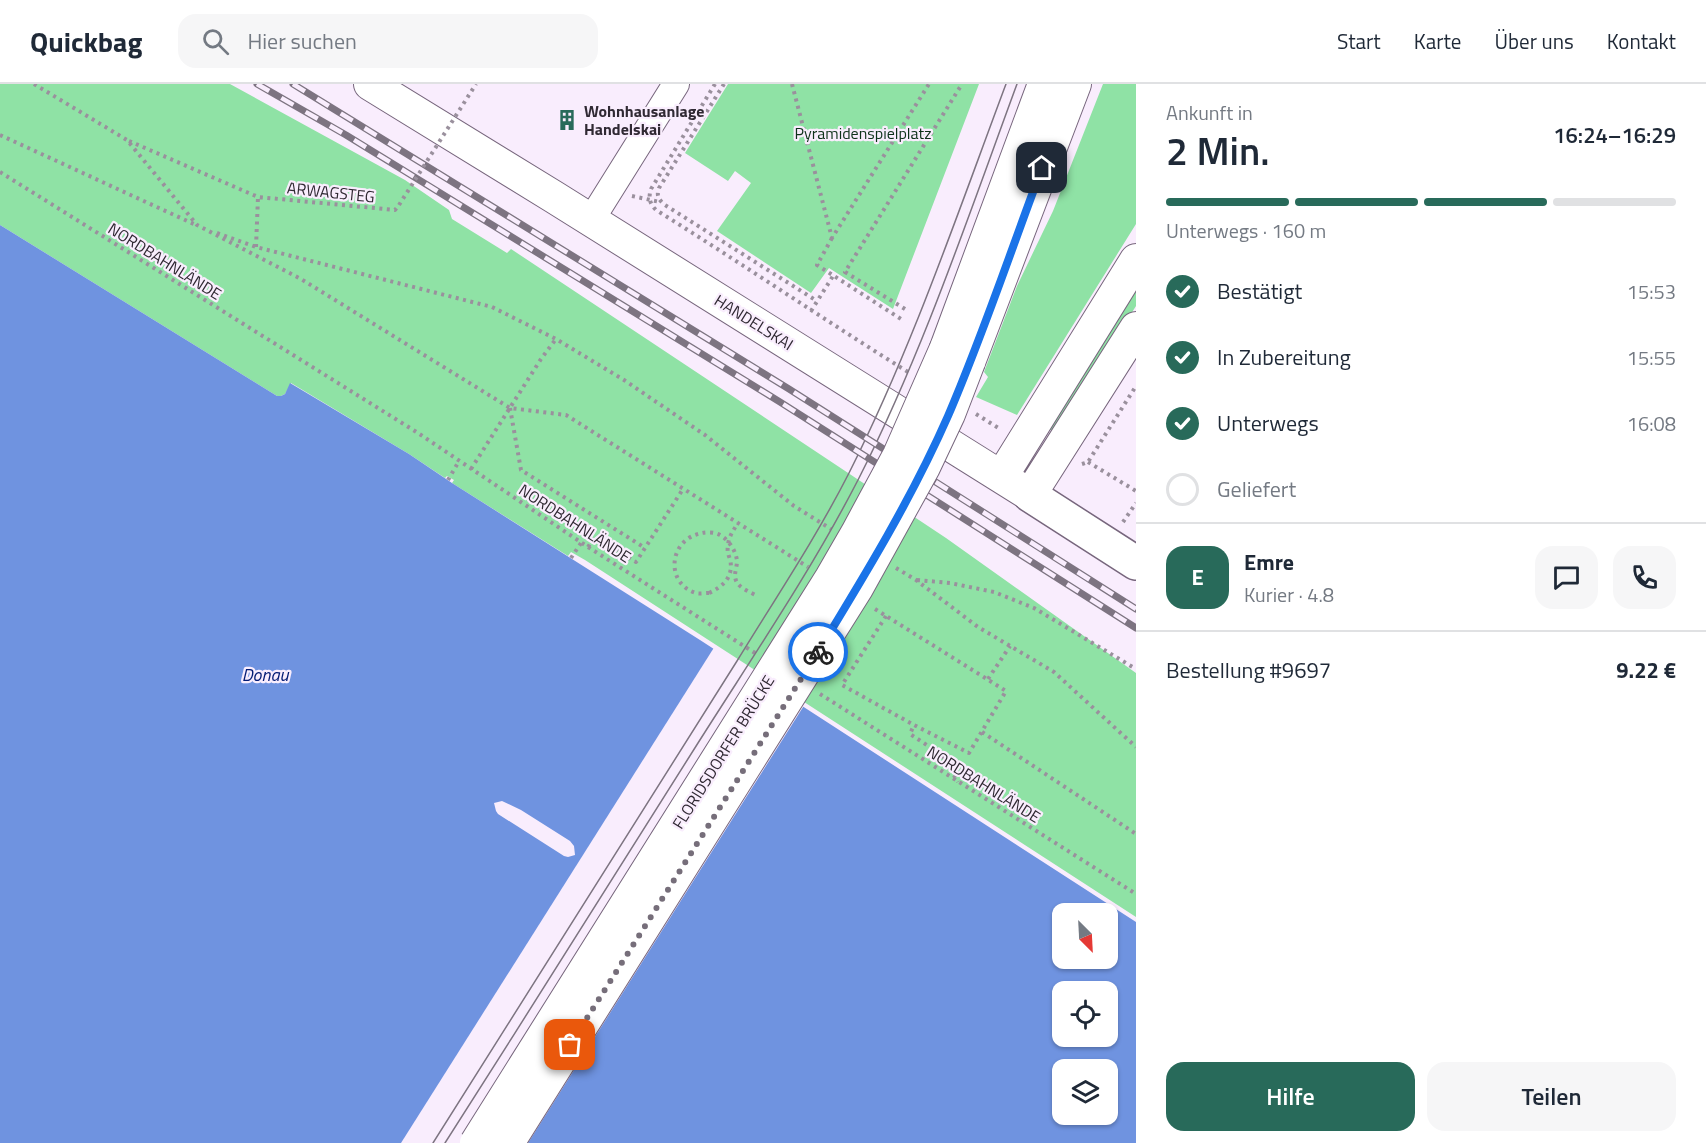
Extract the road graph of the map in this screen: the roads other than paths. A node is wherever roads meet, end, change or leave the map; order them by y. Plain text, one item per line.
1 (370, 84) edge
2 (676, 84) edge
3 (1044, 84) edge
4 (1075, 84) edge
5 (591, 220) junction
6 (1136, 260) edge
7 (1136, 328) edge
8 (958, 355) junction
9 (1002, 476) junction
10 (1030, 495) junction
11 (1136, 563) edge
12 (476, 1143) edge
13 (508, 1143) edge

1 - 5 main road, HANDELSKAI
2 - 5 street
3 - 8 main road
4 - 8 main road
5 - 9 main road, HANDELSKAI
6 - 9 main road
7 - 10 main road
8 - 12 main road, FLORIDSDORFER BRÜCKE, bridge
8 - 13 main road, FLORIDSDORFER BRÜCKE, bridge
9 - 10 main road, HANDELSKAI
10 - 11 highway, HANDELSKAI

